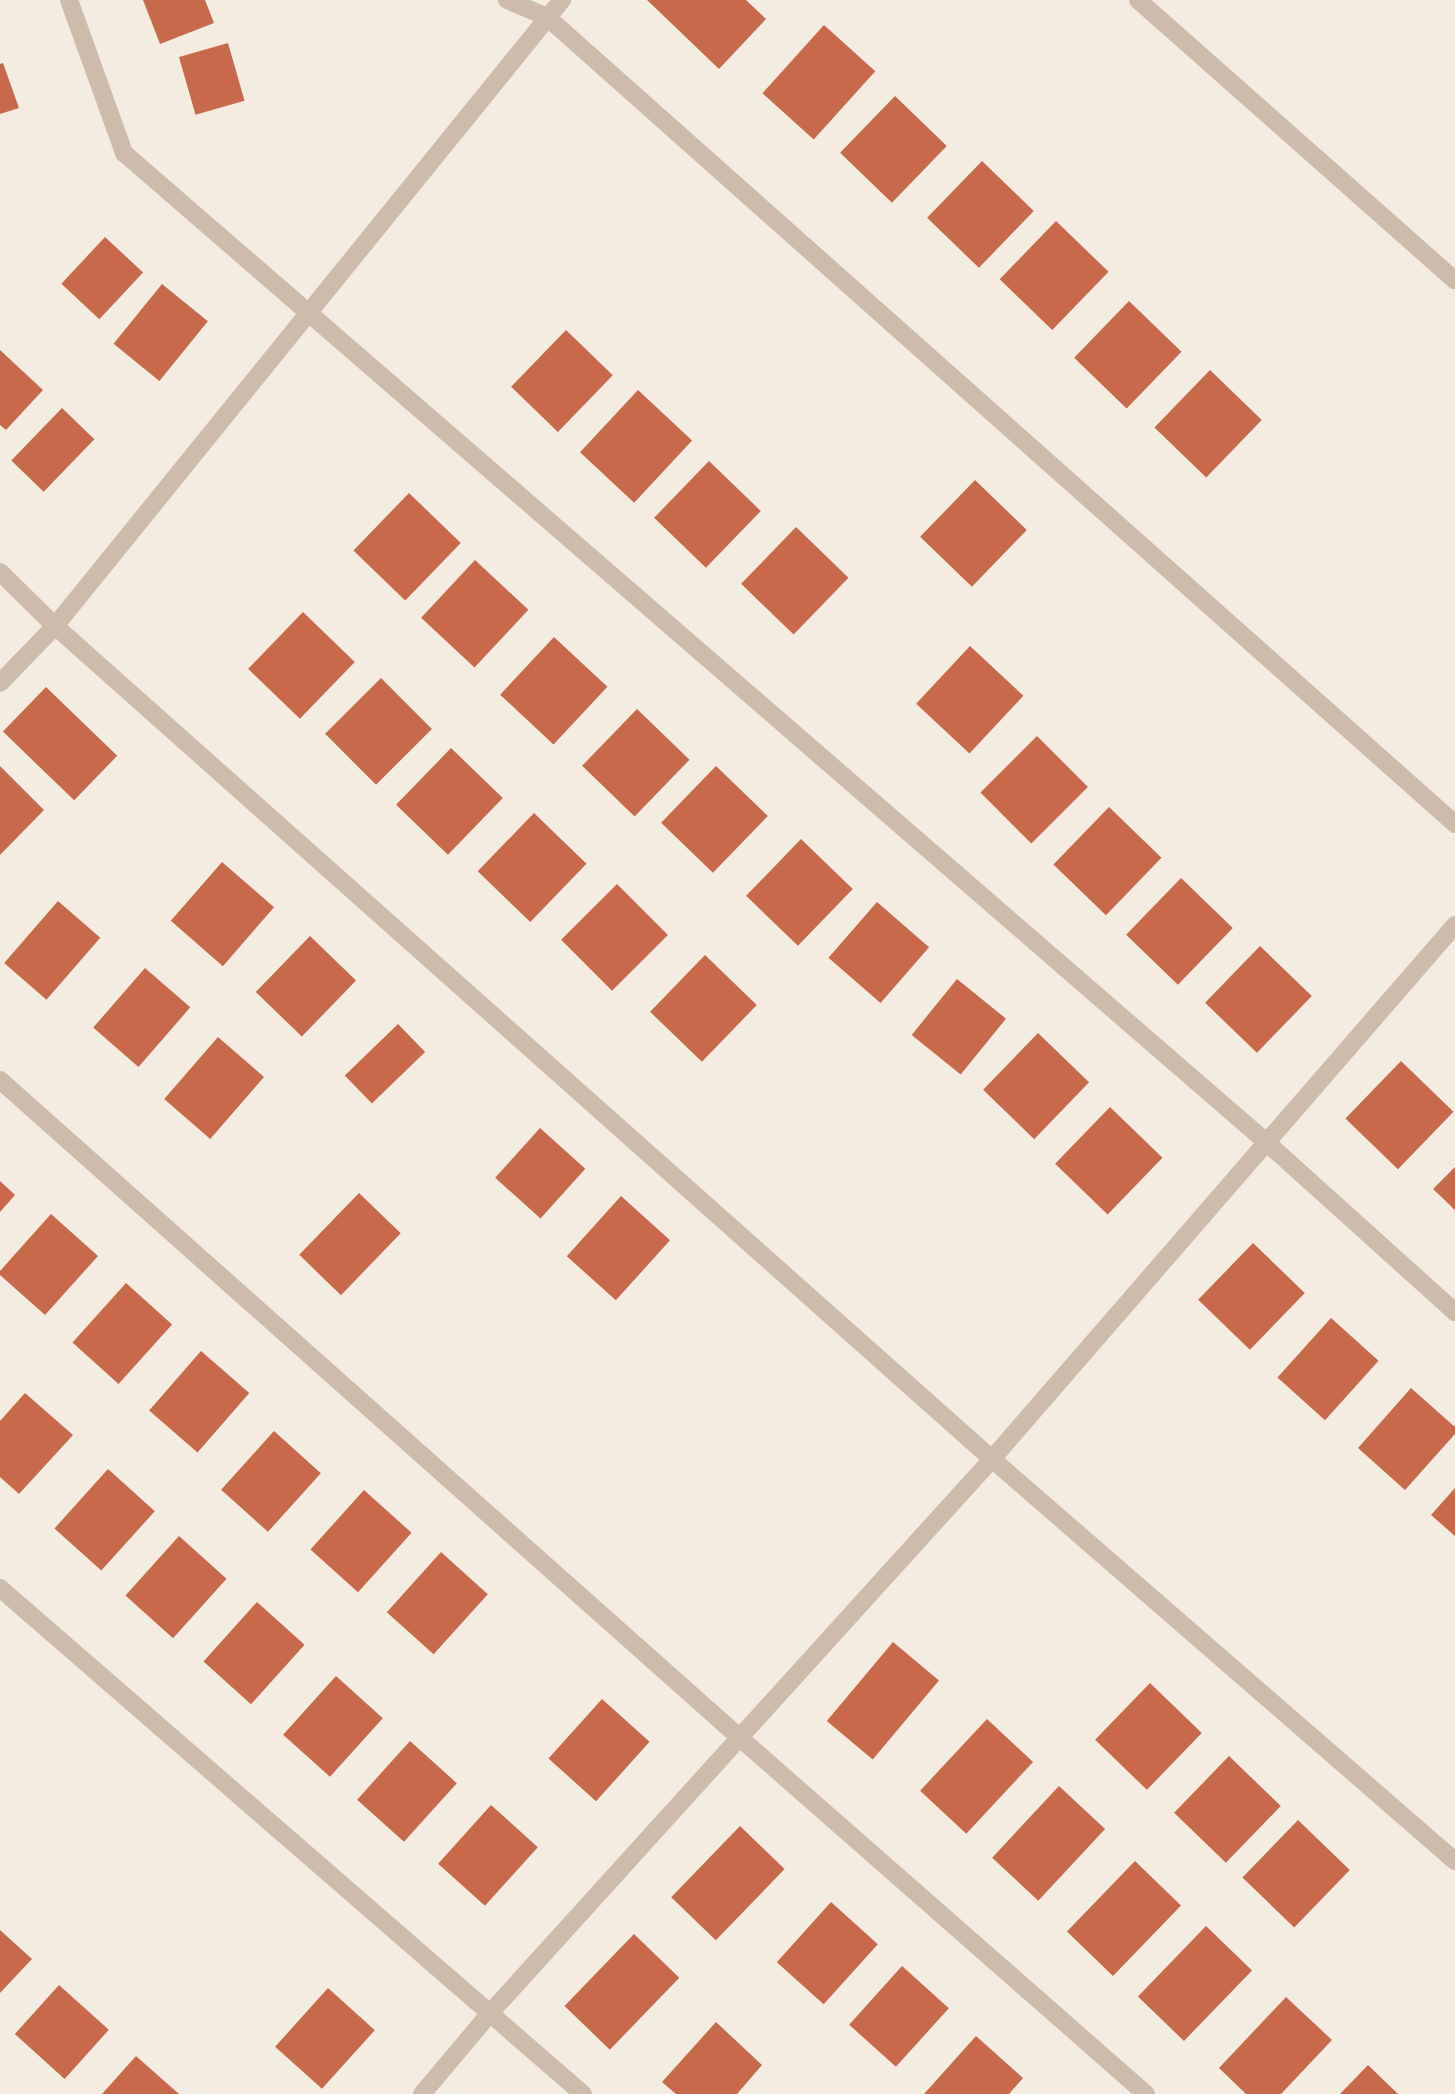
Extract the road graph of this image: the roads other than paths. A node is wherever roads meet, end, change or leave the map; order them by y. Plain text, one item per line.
1 (69, 0) edge
2 (507, 0) edge
3 (562, 0) edge
4 (1138, 0) edge
5 (547, 17) junction
6 (1455, 280) edge
7 (310, 313) junction
8 (0, 572) edge
9 (55, 626) junction
10 (0, 683) edge
11 (1455, 824) edge
12 (1455, 925) edge
13 (0, 1080) edge
14 (1265, 1141) junction
15 (1455, 1312) edge
16 (992, 1459) junction
17 (0, 1588) edge
18 (740, 1738) junction
19 (1455, 1861) edge
20 (491, 2012) junction
21 (422, 2094) edge
22 (583, 2094) edge
23 (1146, 2094) edge

1 - 7 street
2 - 5 street
3 - 5 street
4 - 6 street
5 - 7 street
5 - 11 street
7 - 9 street
7 - 14 street
8 - 9 street
9 - 10 street
9 - 16 street
12 - 14 street
13 - 18 street
14 - 15 street
14 - 16 street
16 - 18 street
16 - 19 street
17 - 20 street
18 - 20 street
18 - 23 street
20 - 21 street
20 - 22 street

